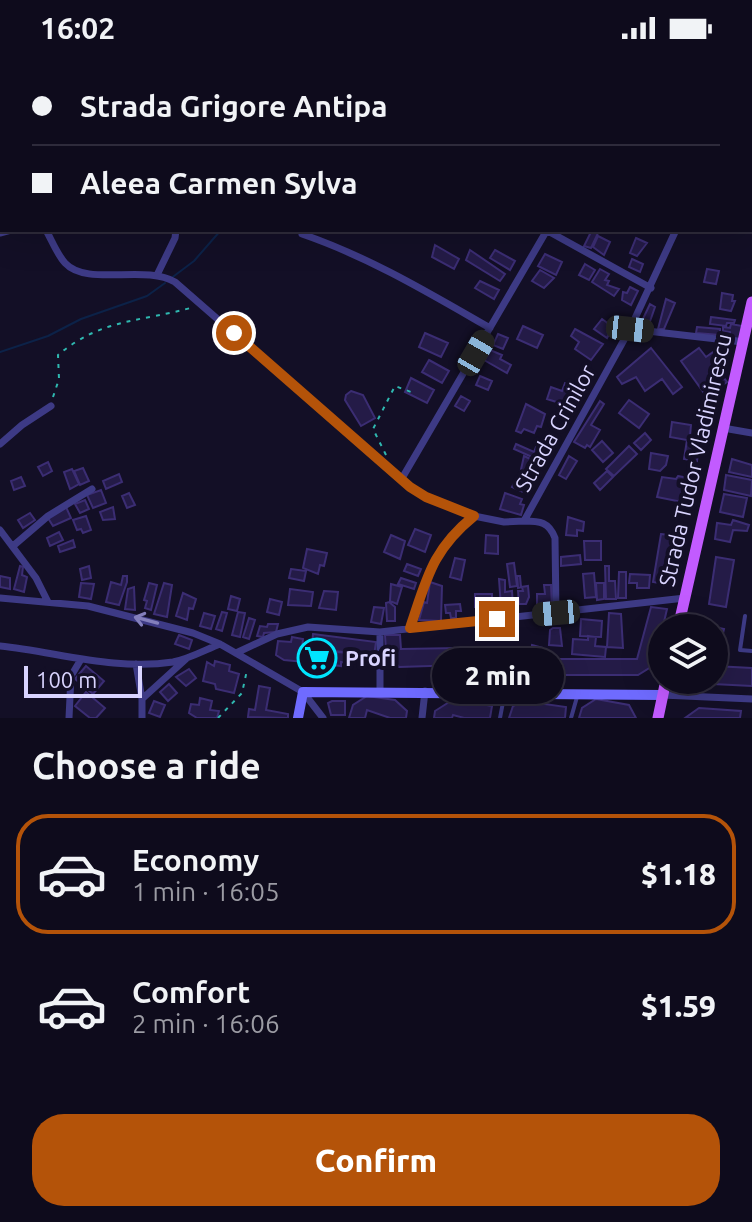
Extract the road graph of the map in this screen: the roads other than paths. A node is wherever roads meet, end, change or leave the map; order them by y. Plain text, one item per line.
1 (47, 232) edge
2 (176, 232) edge
3 (546, 232) edge
4 (551, 232) edge
5 (675, 232) edge
6 (302, 234) dead end
7 (157, 275) junction
8 (651, 288) junction
9 (752, 302) edge
10 (490, 328) junction
11 (630, 329) junction
12 (748, 342) edge
13 (51, 406) road end
14 (723, 428) junction
15 (752, 433) edge
16 (0, 444) edge
17 (401, 480) junction
18 (92, 489) dead end
19 (474, 516) junction
20 (524, 521) junction
21 (0, 530) edge
22 (13, 546) junction
23 (0, 598) edge
24 (685, 598) junction
25 (48, 602) junction
26 (556, 613) junction
27 (681, 614) edge
28 (745, 616) dead end
29 (410, 628) junction
30 (380, 632) junction
31 (220, 644) junction
32 (0, 646) edge
33 (752, 651) edge
34 (236, 653) junction
35 (187, 658) junction
36 (80, 661) junction
37 (136, 664) junction
38 (425, 691) junction
39 (303, 692) junction
40 (380, 692) junction
41 (505, 694) junction
42 (577, 695) junction
43 (662, 695) junction
44 (142, 699) junction
45 (752, 699) edge
46 (69, 718) edge
47 (142, 718) edge
48 (298, 718) edge
49 (323, 718) edge
50 (422, 718) edge
51 (500, 718) edge
52 (571, 718) edge
53 (658, 718) edge

1 - 7 street
2 - 7 street
3 - 10 street
4 - 8 street
5 - 8 street, Strada Crinilor
6 - 10 street
7 - 17 street, Strada Crinilor
8 - 11 street, Strada Crinilor
9 - 12 main road, Strada Tudor Vladimirescu
10 - 17 street
11 - 12 street
11 - 20 street, Strada Crinilor
12 - 14 main road, Strada Tudor Vladimirescu
13 - 16 street
14 - 15 street
14 - 24 main road, Strada Tudor Vladimirescu
17 - 19 street, Strada Crinilor
18 - 22 street
19 - 20 street, Strada Crinilor
19 - 29 street
20 - 26 street
21 - 22 street
22 - 25 street
23 - 25 street
24 - 26 street
24 - 27 main road, Strada Tudor Vladimirescu
31 -> 25 street
26 - 29 street
28 - 33 lane
29 - 30 street
30 - 34 street
30 - 40 street
31 - 34 street
31 - 35 street
32 - 36 street
34 - 39 street
35 - 37 street
35 - 44 street
36 - 37 street
36 - 46 street
37 - 44 street
38 - 40 street
38 - 41 street
38 - 50 street
39 - 40 street
39 - 48 street
39 - 49 street
41 - 42 street
41 - 51 lane
42 - 43 street
42 - 52 lane
43 - 45 street
43 - 53 main road
44 - 47 street

